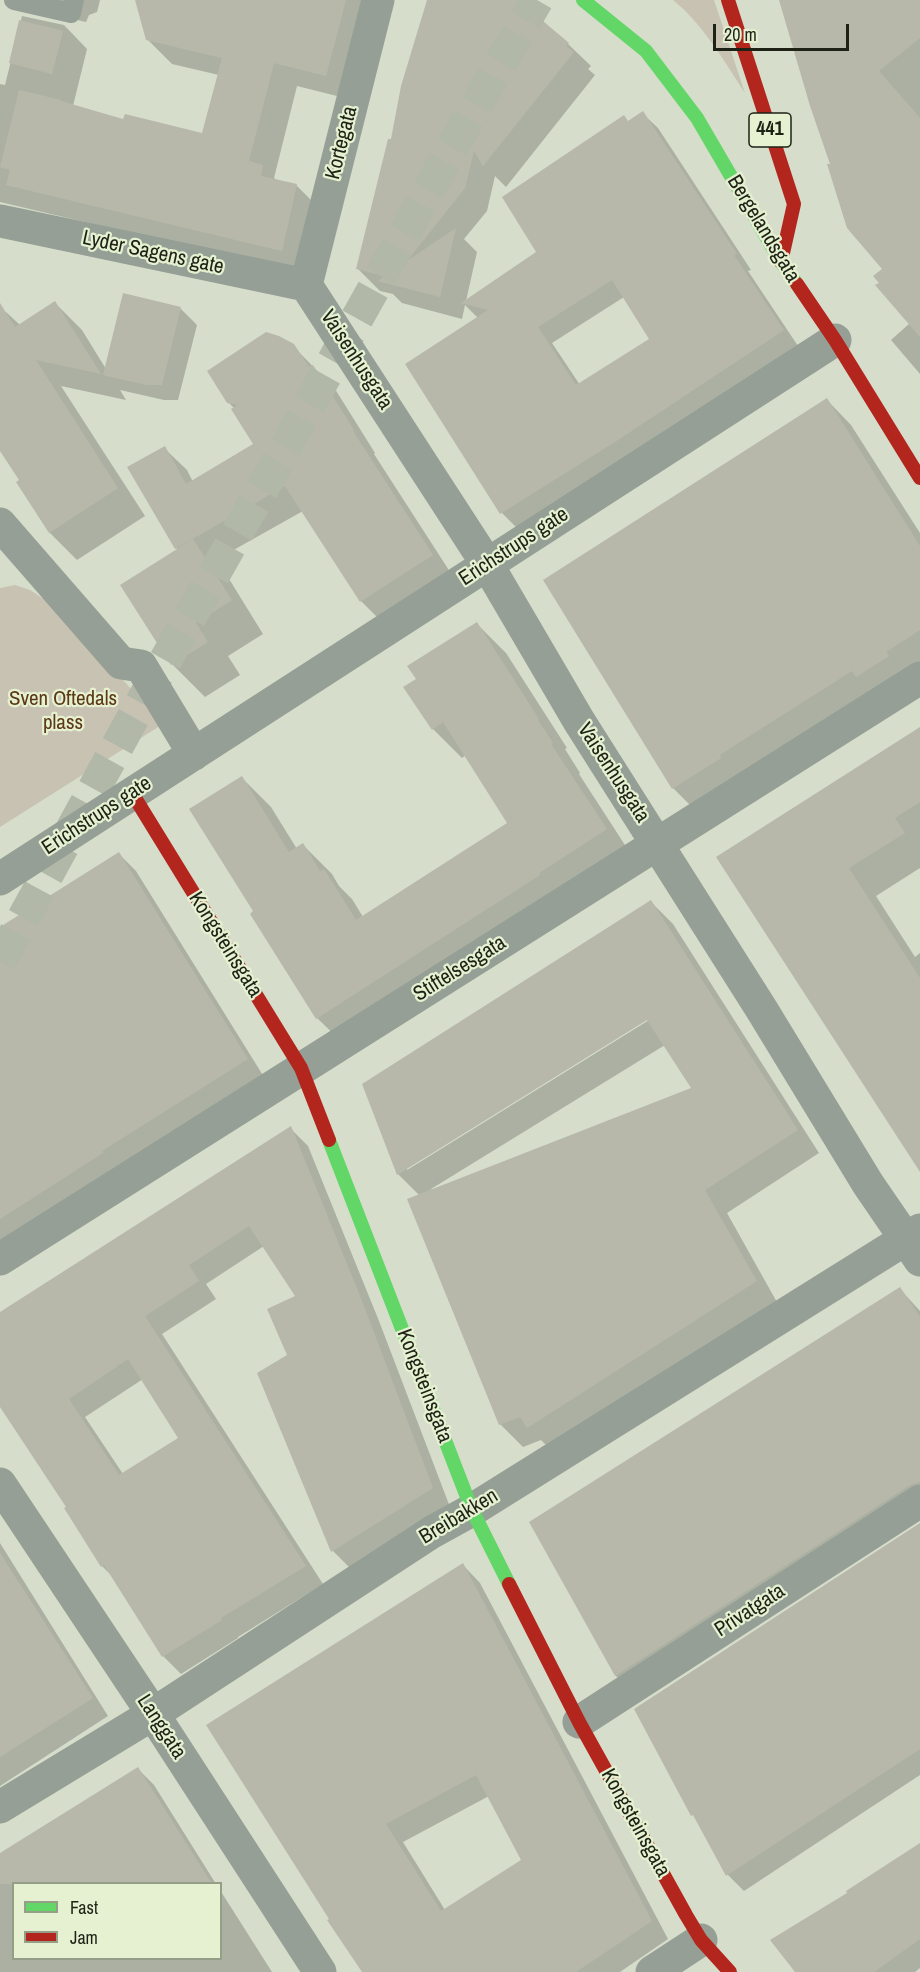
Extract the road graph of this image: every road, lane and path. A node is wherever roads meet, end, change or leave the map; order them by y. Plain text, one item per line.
1 (14, 0) edge
2 (74, 0) edge
3 (378, 0) edge
4 (584, 0) edge
5 (728, 0) edge
6 (0, 221) edge
7 (781, 262) junction
8 (306, 285) junction
9 (835, 340) junction
10 (920, 478) edge
11 (0, 524) edge
12 (487, 564) junction
13 (920, 678) edge
14 (194, 754) junction
15 (132, 794) junction
16 (658, 844) junction
17 (0, 879) edge
18 (301, 1068) junction
19 (915, 1243) edge
20 (0, 1259) edge
21 (0, 1484) edge
22 (920, 1501) edge
23 (472, 1510) junction
24 (153, 1714) junction
25 (579, 1722) junction
26 (0, 1807) edge
27 (701, 1940) junction
28 (320, 1972) edge
29 (652, 1972) edge
30 (730, 1972) edge

1 - 2 lane
3 - 8 street, Kortegata
4 - 7 street, Bergelandsgata
5 - 7 street, 441
6 - 8 street, Lyder Sagens gate
7 - 9 street, Bergelandsgata
8 - 12 street, Vaisenhusgata
9 - 10 street, Bergelandsgata
9 - 12 street, Erichstrups gate
11 - 14 street
12 - 14 street, Erichstrups gate
12 - 16 street, Vaisenhusgata
13 - 16 street, Stiftelsesgata
14 - 15 street, Erichstrups gate
15 - 17 street, Erichstrups gate
15 - 18 street, Kongsteinsgata
16 - 18 street, Stiftelsesgata
16 - 19 street, Vaisenhusgata
18 - 20 street, Stiftelsesgata
18 - 23 street, Kongsteinsgata
19 - 23 street, Breibakken
21 - 24 street, Langgata
22 - 25 street, Privatgata
23 - 24 street, Breibakken
23 - 25 street, Kongsteinsgata
24 - 26 street, Breibakken
24 - 28 street, Langgata
25 - 27 street, Kongsteinsgata
27 - 29 street
27 - 30 street, Kongsteinsgata

